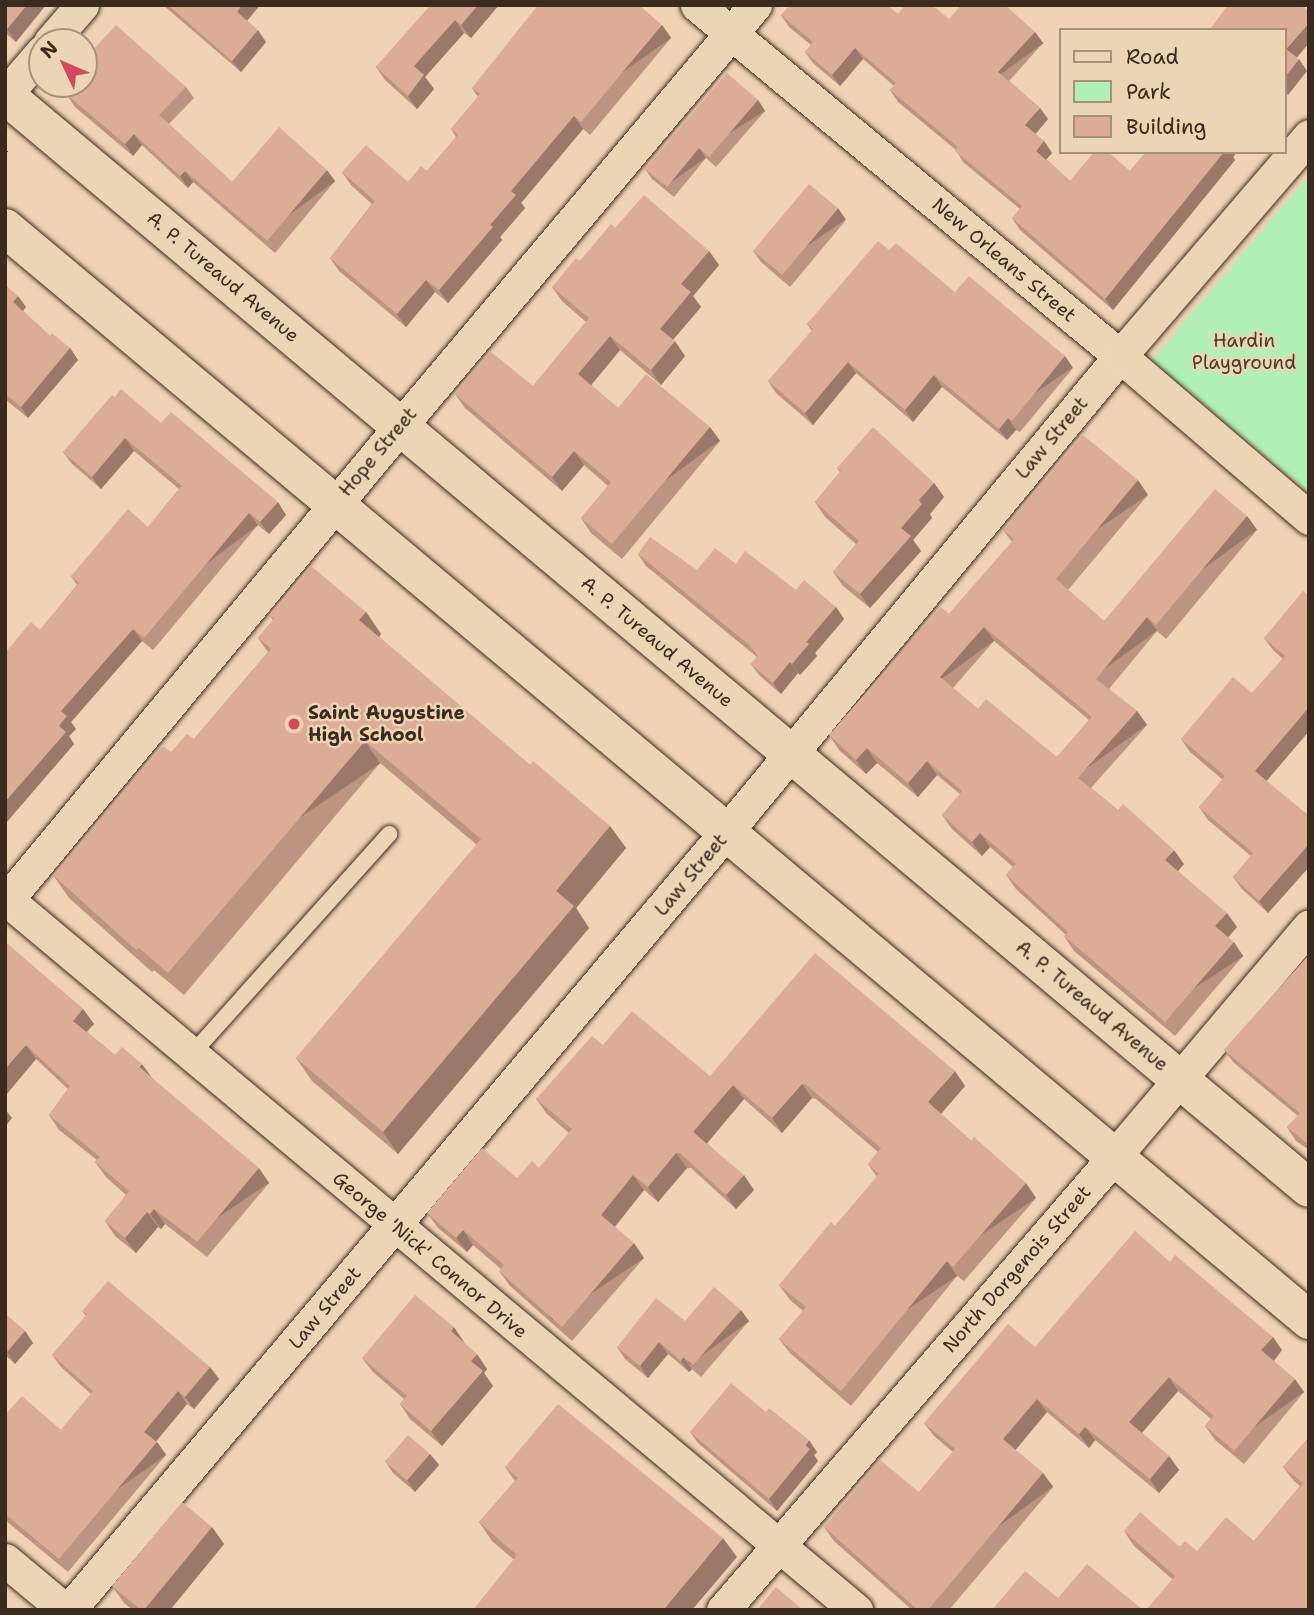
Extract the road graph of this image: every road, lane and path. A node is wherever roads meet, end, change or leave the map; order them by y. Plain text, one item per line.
1 (82, 5) edge
2 (697, 5) edge
3 (755, 5) edge
4 (62, 28) edge
5 (731, 34) junction
6 (28, 68) edge
7 (5, 95) edge
8 (1309, 136) edge
9 (5, 228) edge
10 (1121, 356) junction
11 (400, 426) junction
12 (335, 504) junction
13 (1309, 518) edge
14 (791, 754) junction
15 (726, 832) junction
16 (389, 834) dead end
17 (6, 900) edge
18 (1309, 926) edge
19 (191, 1055) junction
20 (1179, 1080) junction
21 (1114, 1157) junction
22 (1309, 1188) edge
23 (395, 1227) junction
24 (1309, 1320) edge
25 (777, 1544) junction
26 (5, 1560) edge
27 (67, 1610) edge
28 (723, 1610) edge
29 (856, 1610) edge

1 - 4 street
2 - 5 street, New Orleans Street
3 - 5 street, Hope Street
5 - 10 street, New Orleans Street
5 - 11 street, Hope Street
6 - 7 street
7 - 11 street, A. P. Tureaud Avenue
8 - 10 street, Law Street
9 - 12 street
10 - 13 street, New Orleans Street
10 - 14 street, Law Street
11 - 12 street, Hope Street
11 - 14 street, A. P. Tureaud Avenue
12 - 15 street
12 - 17 street, Hope Street
14 - 15 street, Law Street
14 - 20 street, A. P. Tureaud Avenue
15 - 21 street
15 - 23 street, Law Street
16 - 19 lane
17 - 19 street, George 'Nick' Connor Drive
18 - 20 street, North Dorgenois Street
19 - 23 street, George 'Nick' Connor Drive
20 - 21 street, North Dorgenois Street
20 - 22 street, A. P. Tureaud Avenue
21 - 24 street
21 - 25 street, North Dorgenois Street
23 - 25 street, George 'Nick' Connor Drive
23 - 27 street, Law Street
25 - 28 street, North Dorgenois Street
25 - 29 street, George 'Nick' Connor Drive
26 - 27 street

